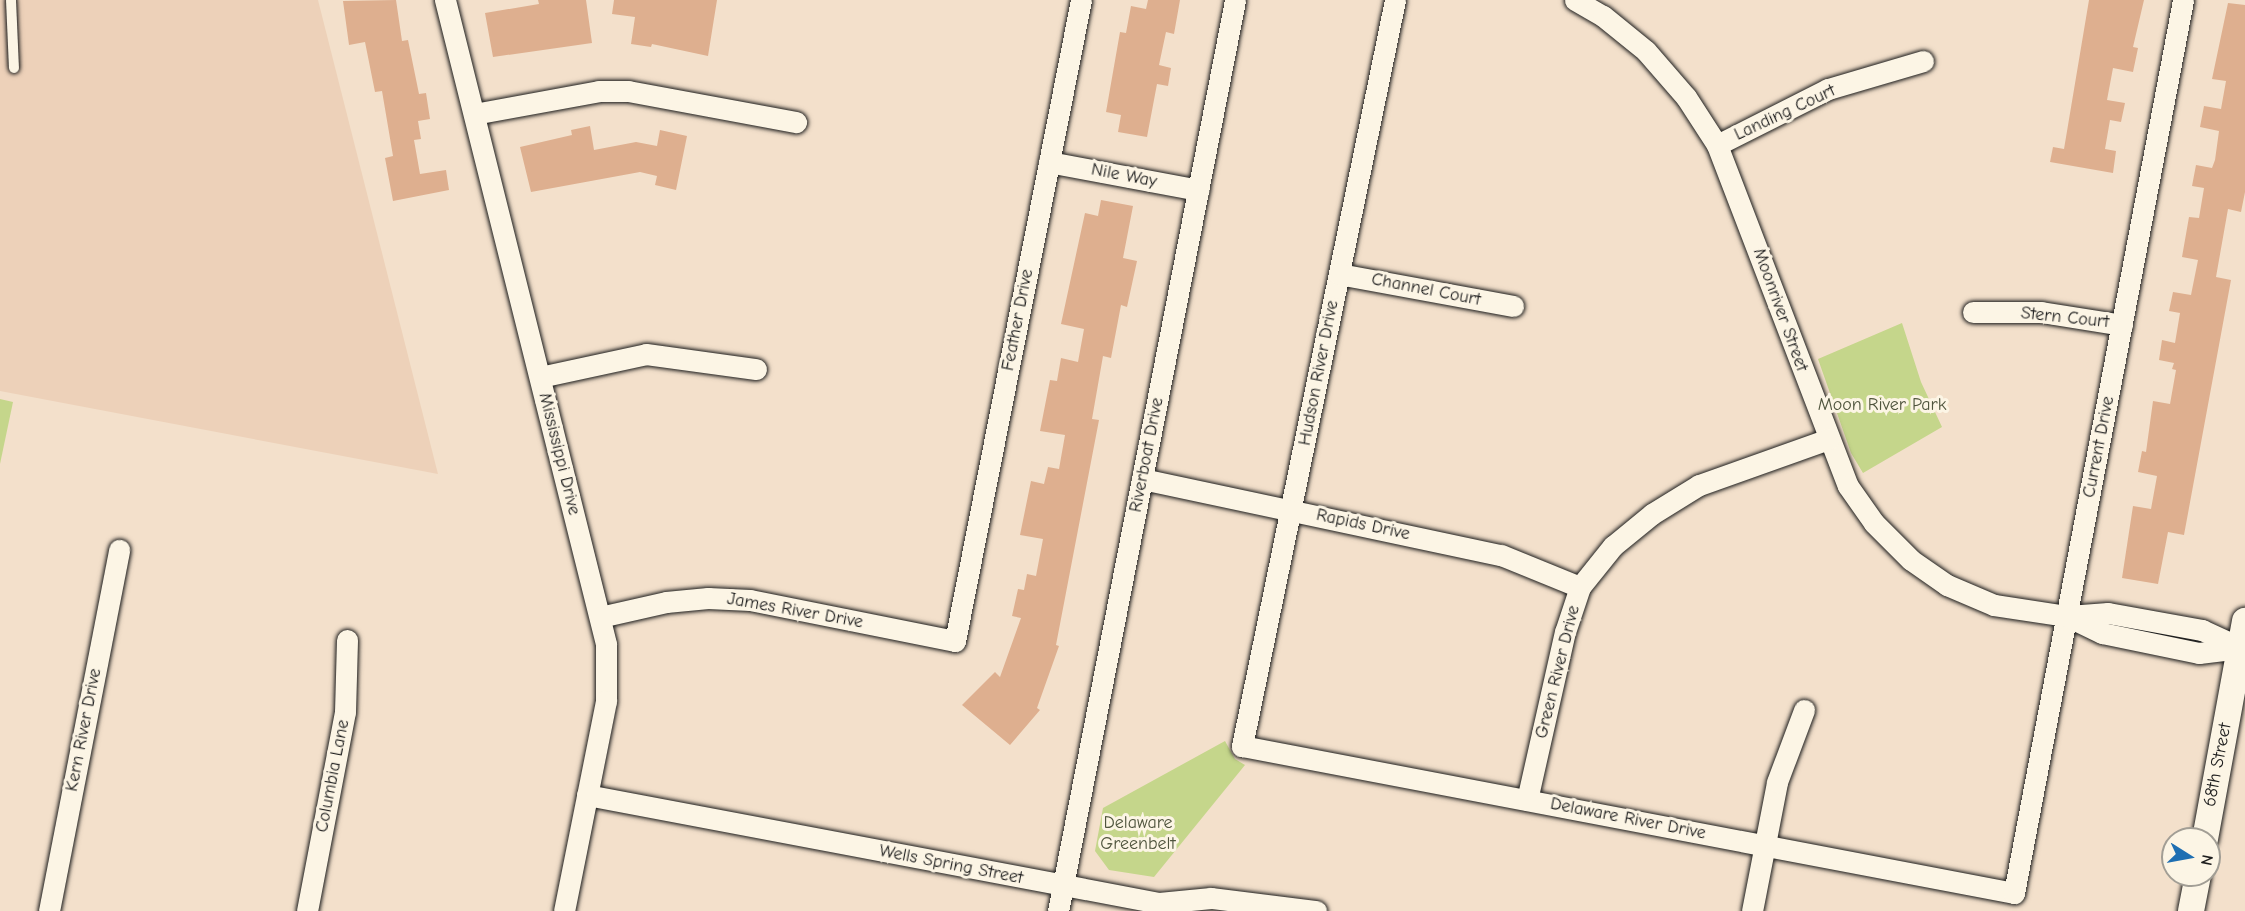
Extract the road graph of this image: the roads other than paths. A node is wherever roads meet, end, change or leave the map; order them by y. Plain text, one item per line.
1 (11, 0) edge
2 (445, 0) edge
3 (1081, 0) edge
4 (1235, 0) edge
5 (1395, 0) edge
6 (1575, 0) edge
7 (2183, 0) edge
8 (0, 15) edge
9 (12, 19) junction
10 (1923, 61) dead end
11 (14, 68) dead end
12 (474, 114) junction
13 (796, 122) dead end
14 (1717, 145) junction
15 (1049, 162) junction
16 (1198, 190) junction
17 (1339, 274) junction
18 (1513, 306) dead end
19 (1972, 312) dead end
20 (2122, 325) junction
21 (756, 369) dead end
22 (540, 377) junction
23 (1828, 439) junction
24 (1142, 479) junction
25 (1292, 510) junction
26 (119, 550) dead end
27 (1580, 587) junction
28 (2067, 616) junction
29 (600, 617) junction
30 (2245, 621) edge
31 (346, 640) dead end
32 (955, 641) joint
33 (2243, 648) edge
34 (1804, 710) dead end
35 (1242, 746) joint
36 (587, 795) junction
37 (1527, 800) junction
38 (2207, 827) edge
39 (1765, 845) junction
40 (1063, 886) junction
41 (2196, 887) edge
42 (2014, 893) joint
43 (49, 911) edge
44 (307, 911) edge
45 (564, 911) edge
46 (1058, 911) edge
47 (1314, 911) edge
48 (1752, 911) edge
49 (2191, 911) edge

1 - 9 lane
2 - 12 street, Mississippi Drive
3 - 15 street, Feather Drive
4 - 16 street, Riverboat Drive
5 - 17 street, Hudson River Drive
6 - 14 street, Moonriver Street
7 - 20 street, Current Drive
8 - 9 lane
9 - 11 lane
10 - 14 street, Landing Court
12 - 13 street
12 - 22 street, Mississippi Drive
14 - 23 street, Moonriver Street
15 - 16 street, Nile Way
15 - 32 street, Feather Drive
16 - 24 street, Riverboat Drive
17 - 18 street, Channel Court
17 - 25 street, Hudson River Drive
19 - 20 street, Stern Court
20 - 28 street, Current Drive
21 - 22 street
22 - 29 street, Mississippi Drive
23 - 27 street, Green River Drive
23 - 28 street, Moonriver Street
24 - 25 street, Rapids Drive
24 - 40 street, Riverboat Drive
25 - 27 street, Rapids Drive
25 - 35 street, Hudson River Drive
26 - 43 street, Kern River Drive
27 - 37 street, Green River Drive
28 - 33 street, Moonriver Street
28 - 42 street, Current Drive
29 - 32 street, James River Drive
29 - 36 street, Mississippi Drive
30 - 33 street, 68th Street
31 - 44 street, Columbia Lane
33 - 38 street, 68th Street
34 - 39 street
35 - 37 street, Delaware River Drive
36 - 40 street, Wells Spring Street
36 - 45 street, Mississippi Drive
37 - 39 street, Delaware River Drive
39 - 42 street, Delaware River Drive
39 - 48 street
40 - 46 street, Riverboat Drive
40 - 47 street, Wells Spring Street
41 - 49 street

